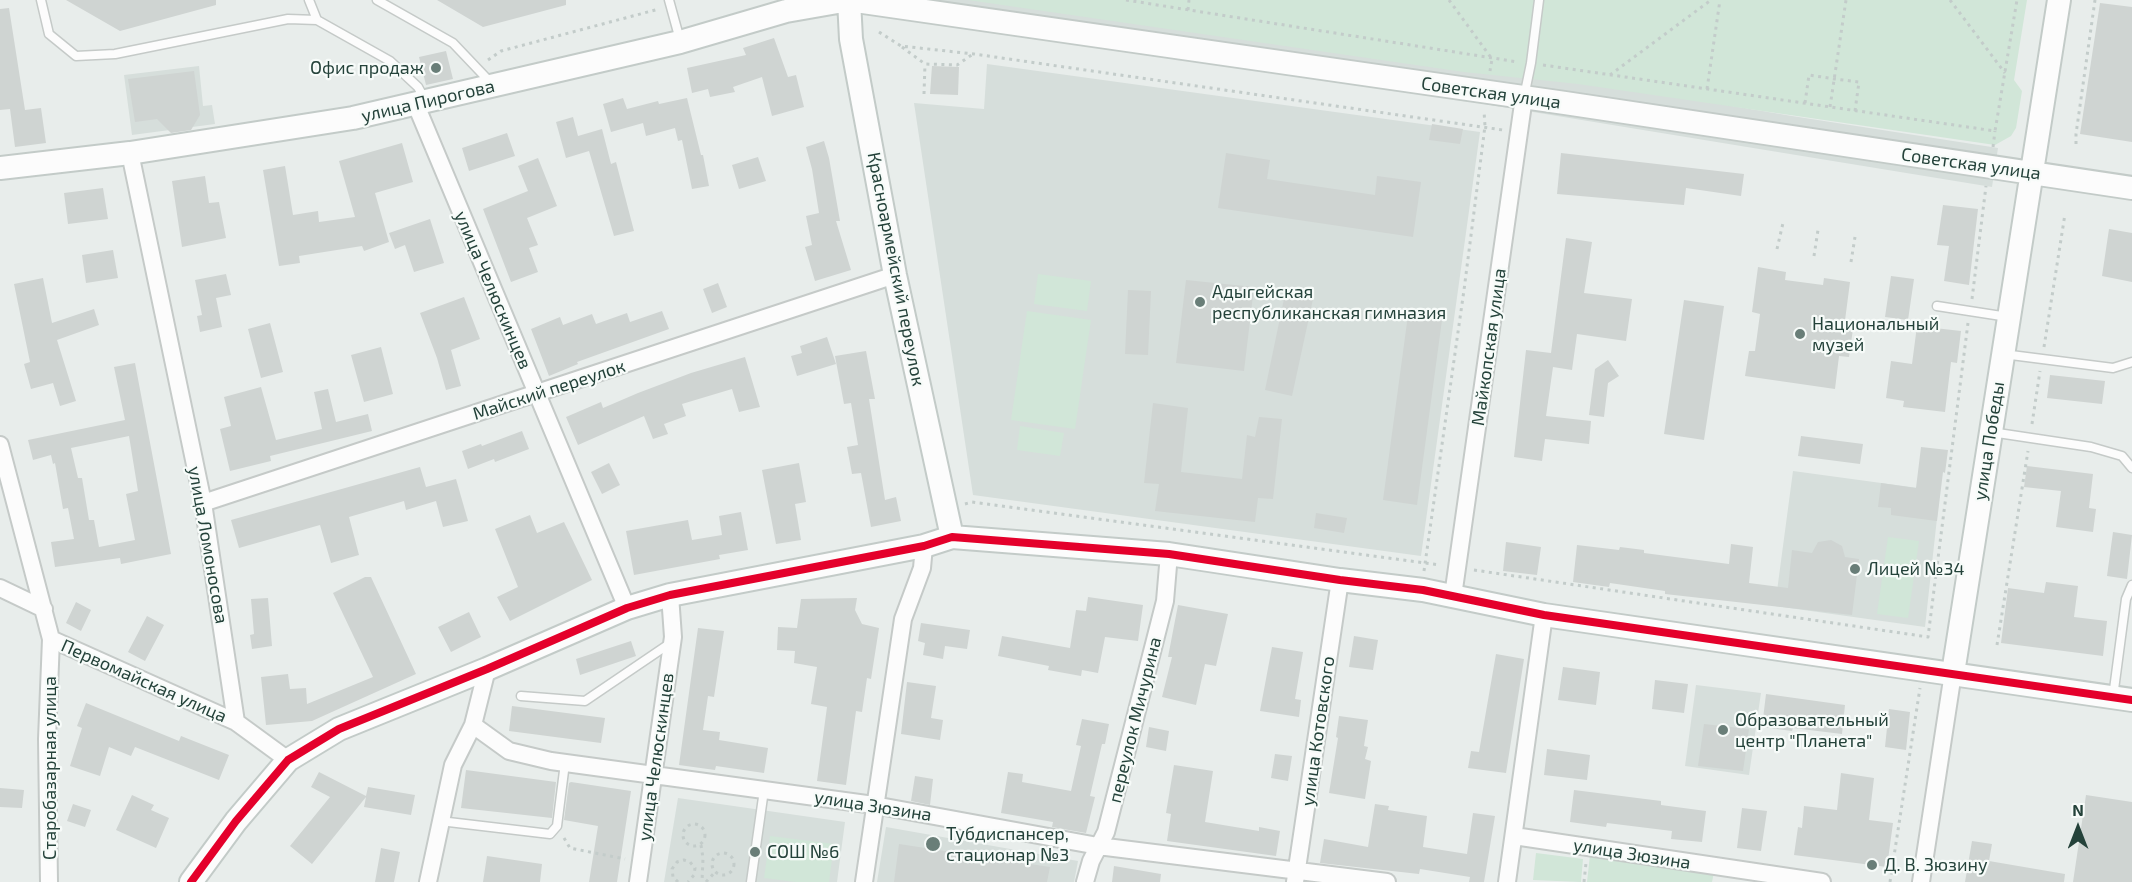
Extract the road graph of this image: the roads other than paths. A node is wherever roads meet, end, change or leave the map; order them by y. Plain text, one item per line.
1 (40, 0) edge
2 (309, 0) edge
3 (377, 0) edge
4 (669, 0) edge
5 (849, 0) edge
6 (1539, 0) edge
7 (2059, 0) edge
8 (317, 20) junction
9 (680, 42) junction
10 (495, 87) junction
11 (1524, 97) junction
12 (421, 104) junction
13 (130, 153) junction
14 (0, 168) edge
15 (2031, 172) junction
16 (2132, 188) edge
17 (895, 275) junction
18 (1937, 306) dead end
19 (2009, 317) junction
20 (2003, 354) junction
21 (2132, 363) edge
22 (537, 394) junction
23 (1991, 432) junction
24 (0, 445) edge
25 (2132, 468) edge
26 (203, 503) junction
27 (952, 537) junction
28 (924, 546) junction
29 (1169, 554) junction
30 (1340, 580) junction
31 (2132, 585) edge
32 (0, 588) edge
33 (670, 595) junction
34 (1453, 596) junction
35 (627, 608) junction
36 (44, 609) junction
37 (1544, 615) junction
38 (51, 639) junction
39 (672, 642) junction
40 (487, 669) junction
41 (1953, 673) junction
42 (521, 696) dead end
43 (2122, 698) edge
44 (236, 722) junction
45 (473, 725) junction
46 (288, 760) junction
47 (565, 763) junction
48 (653, 774) junction
49 (764, 790) junction
50 (874, 805) junction
51 (440, 821) junction
52 (1514, 836) junction
53 (1098, 846) junction
54 (1296, 876) edge
55 (49, 882) edge
56 (190, 882) edge
57 (428, 882) edge
58 (638, 882) edge
59 (751, 882) edge
60 (864, 882) edge
61 (1085, 882) edge
62 (1387, 882) edge
63 (1507, 882) edge
64 (1822, 882) edge
65 (1922, 882) edge

1 - 8 lane
2 - 8 lane
3 - 10 lane
4 - 9 lane
5 - 9 street, улица Пирогова
5 - 11 street, Советская улица
5 - 17 street, Красноармейский переулок
6 - 11 lane
7 - 15 street, улица Победы
8 - 12 lane
9 - 10 street, улица Пирогова
10 - 12 street, улица Пирогова
11 - 15 street, Советская улица
11 - 34 street, Майкопская улица
12 - 13 street, улица Пирогова
12 - 22 street, улица Челюскинцев
13 - 14 street, улица Пирогова
13 - 26 street, улица Ломоносова
15 - 16 street, Советская улица
15 - 19 street, улица Победы
17 - 22 street, Майский переулок
17 - 27 street, Красноармейский переулок
18 - 19 lane
19 - 20 street, улица Победы
20 - 21 lane
20 - 23 street, улица Победы
22 - 26 street, Майский переулок
22 - 35 street, улица Челюскинцев
23 - 25 lane
23 - 41 street, улица Победы
24 - 36 street, Старобазарная улица
26 - 44 street, улица Ломоносова
27 - 28 street
27 - 29 street
28 - 33 street
28 - 50 street
29 - 30 street
29 - 53 street, переулок Мичурина
30 - 34 street
30 - 54 street, улица Котовского
31 - 43 lane
32 - 36 street
33 - 35 street
33 - 39 street, улица Челюскинцев
34 - 37 street
35 - 40 street
36 - 38 street, Старобазарная улица
37 - 41 street
37 - 52 street
38 - 44 street, Первомайская улица
38 - 55 street, Старобазарная улица
39 - 42 lane
39 - 48 street, улица Челюскинцев
40 - 45 street
40 - 46 street
41 - 43 street
41 - 65 street, улица Победы
44 - 46 street
45 - 47 street, улица Зюзина
45 - 51 street
46 - 56 street
47 - 48 street, улица Зюзина
47 - 51 lane
48 - 49 street, улица Зюзина
48 - 58 street, улица Челюскинцев
49 - 50 street, улица Зюзина
49 - 59 lane
50 - 53 street, улица Зюзина
50 - 60 street
51 - 57 street
52 - 63 street
52 - 64 street, улица Зюзина
53 - 54 street, улица Зюзина
53 - 61 street, переулок Мичурина
54 - 62 street, улица Зюзина

